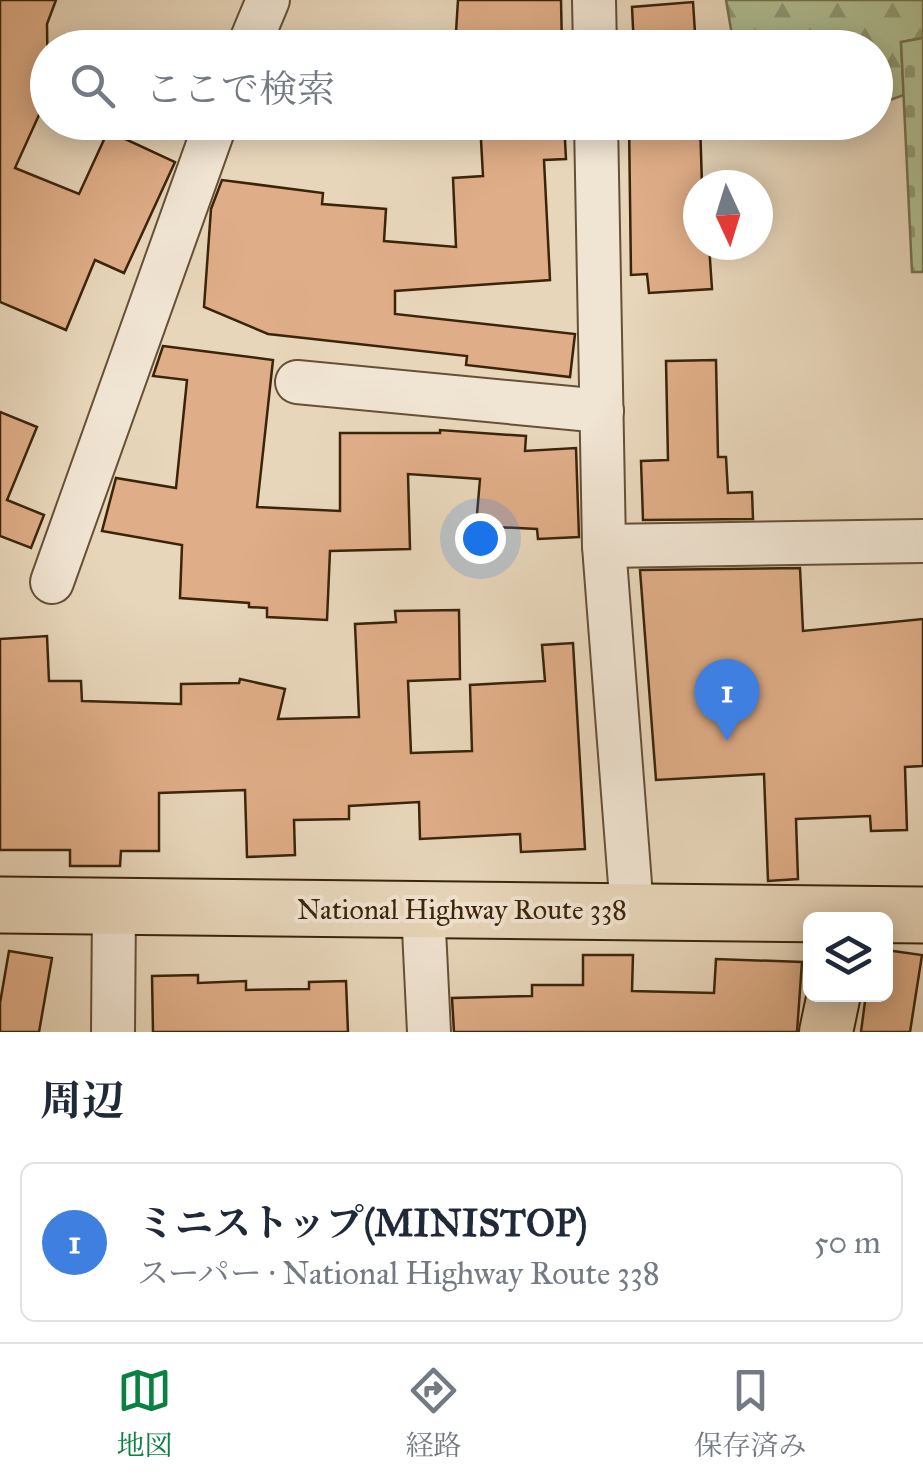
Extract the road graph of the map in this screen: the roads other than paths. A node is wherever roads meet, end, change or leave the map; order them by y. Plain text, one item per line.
1 (268, 0) edge
2 (594, 0) edge
3 (256, 30) edge
4 (595, 30) edge
5 (210, 140) edge
6 (596, 140) edge
7 (297, 382) dead end
8 (602, 411) junction
9 (923, 541) edge
10 (604, 546) junction
11 (52, 582) dead end
12 (0, 905) edge
13 (114, 906) junction
14 (423, 909) junction
15 (632, 910) junction
16 (803, 915) edge
17 (893, 915) edge
18 (923, 915) edge
19 (832, 1002) edge
20 (112, 1032) edge
21 (429, 1032) edge
22 (826, 1032) edge

1 - 3 street
2 - 4 street
5 - 11 street
6 - 8 street
7 - 8 street
8 - 10 street
9 - 10 street
10 - 15 street
12 - 13 highway, National Highway Route 338
13 - 14 highway, National Highway Route 338
13 - 20 street
14 - 15 highway, National Highway Route 338
14 - 21 street
15 - 16 highway, National Highway Route 338
17 - 18 highway, National Highway Route 338
19 - 22 main road

